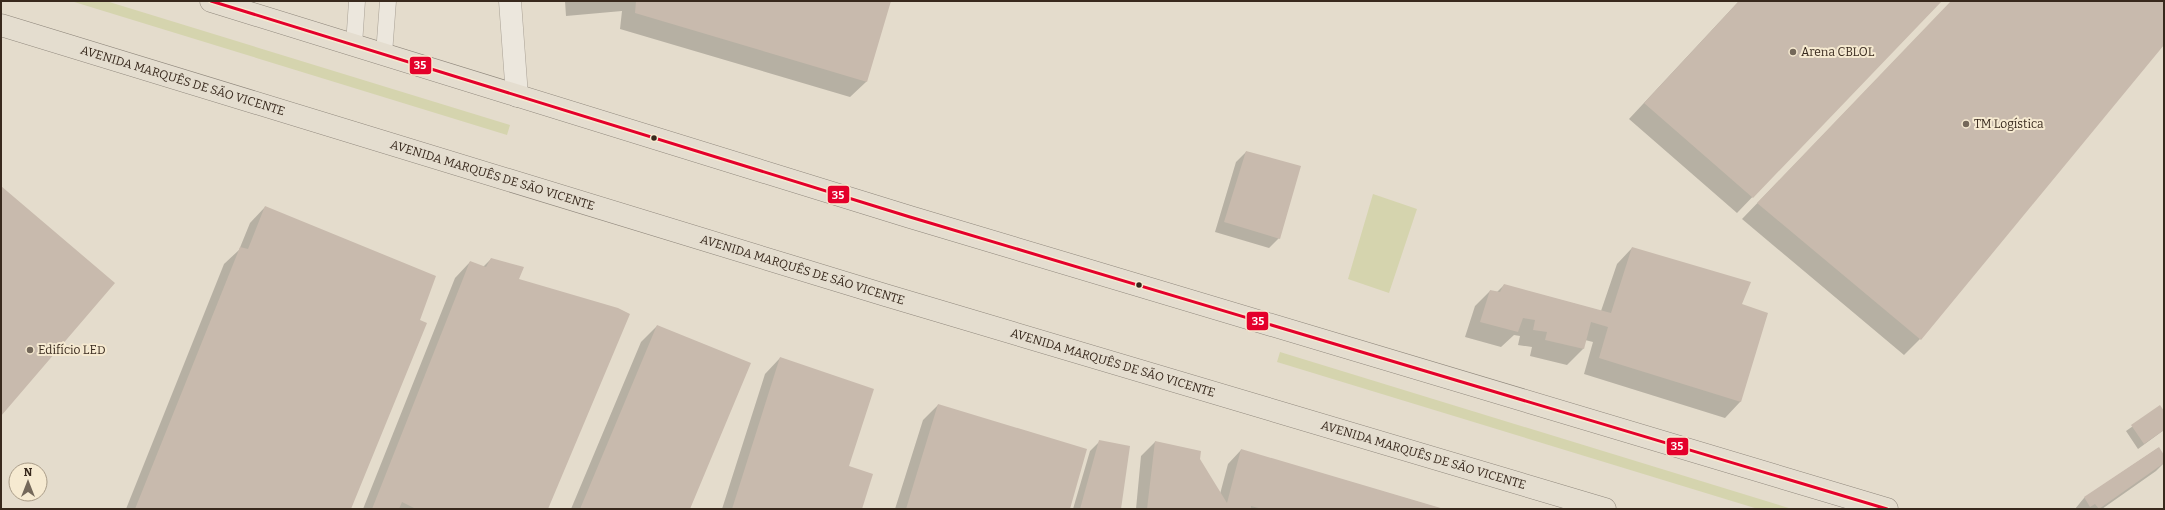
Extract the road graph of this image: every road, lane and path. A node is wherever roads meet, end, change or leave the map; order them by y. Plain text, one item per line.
1 (211, 1) edge
2 (357, 1) edge
3 (388, 1) edge
4 (510, 1) edge
5 (1, 25) edge
6 (354, 45) junction
7 (384, 54) junction
8 (517, 96) junction
9 (1605, 509) edge
10 (1887, 509) edge

1 - 6 main road
2 - 6 lane
3 - 7 lane
4 - 8 street
5 - 9 main road, AVENIDA MARQUÊS DE SÃO VICENTE
6 - 7 main road
7 - 8 main road
8 - 10 main road

